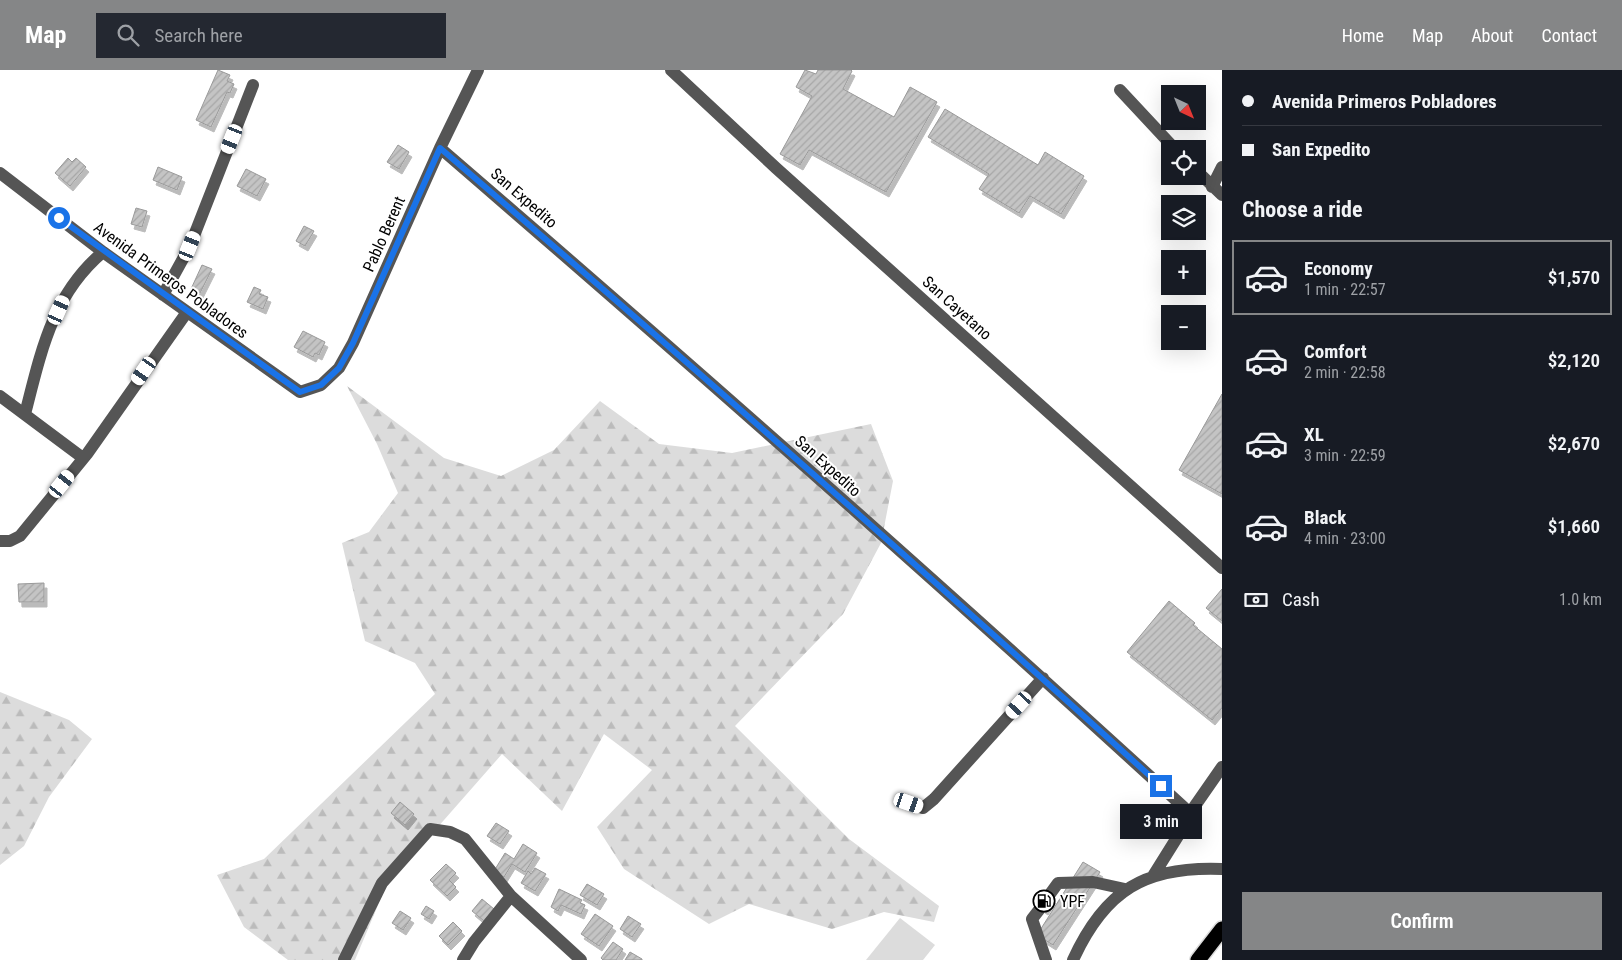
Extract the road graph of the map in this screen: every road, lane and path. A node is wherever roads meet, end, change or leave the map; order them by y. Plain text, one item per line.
1 (478, 70) edge
2 (672, 70) edge
3 (253, 86) dead end
4 (1120, 90) dead end
5 (1167, 140) edge
6 (440, 148) junction
7 (1222, 167) edge
8 (0, 173) edge
9 (1206, 180) edge
10 (1212, 186) junction
11 (1222, 195) edge
12 (103, 252) junction
13 (163, 295) junction
14 (187, 312) junction
15 (300, 392) joint
16 (0, 396) edge
17 (25, 414) junction
18 (83, 458) junction
19 (0, 541) edge
20 (1222, 568) edge
21 (1043, 678) junction
22 (1222, 768) edge
23 (909, 803) dead end
24 (1190, 813) junction
25 (1222, 869) edge
26 (1152, 876) junction
27 (1125, 889) junction
28 (1050, 894) tunnel mouth
29 (510, 896) junction
30 (1039, 910) tunnel mouth
31 (1222, 929) edge
32 (344, 960) edge
33 (463, 960) edge
34 (581, 960) edge
35 (1046, 960) edge
36 (1073, 960) edge
37 (1198, 960) edge

1 - 6 street, Pablo Berent
2 - 20 street, San Cayetano
3 - 13 street
4 - 5 street
6 - 15 street, Pablo Berent
6 - 21 street, San Expedito
7 - 10 street
8 - 12 street, Avenida Primeros Pobladores
9 - 10 street
10 - 11 street
12 - 13 street, Avenida Primeros Pobladores
12 - 17 street
13 - 14 street, Avenida Primeros Pobladores
14 - 15 street, Avenida Primeros Pobladores
14 - 18 street
16 - 17 street
17 - 18 street
18 - 19 street
21 - 23 street
21 - 24 street, San Expedito
22 - 24 street
24 - 26 street
25 - 26 street
26 - 27 street
27 - 28 street
27 - 36 street
29 - 32 street
29 - 33 street
29 - 34 street
30 - 35 street
31 - 37 highway

